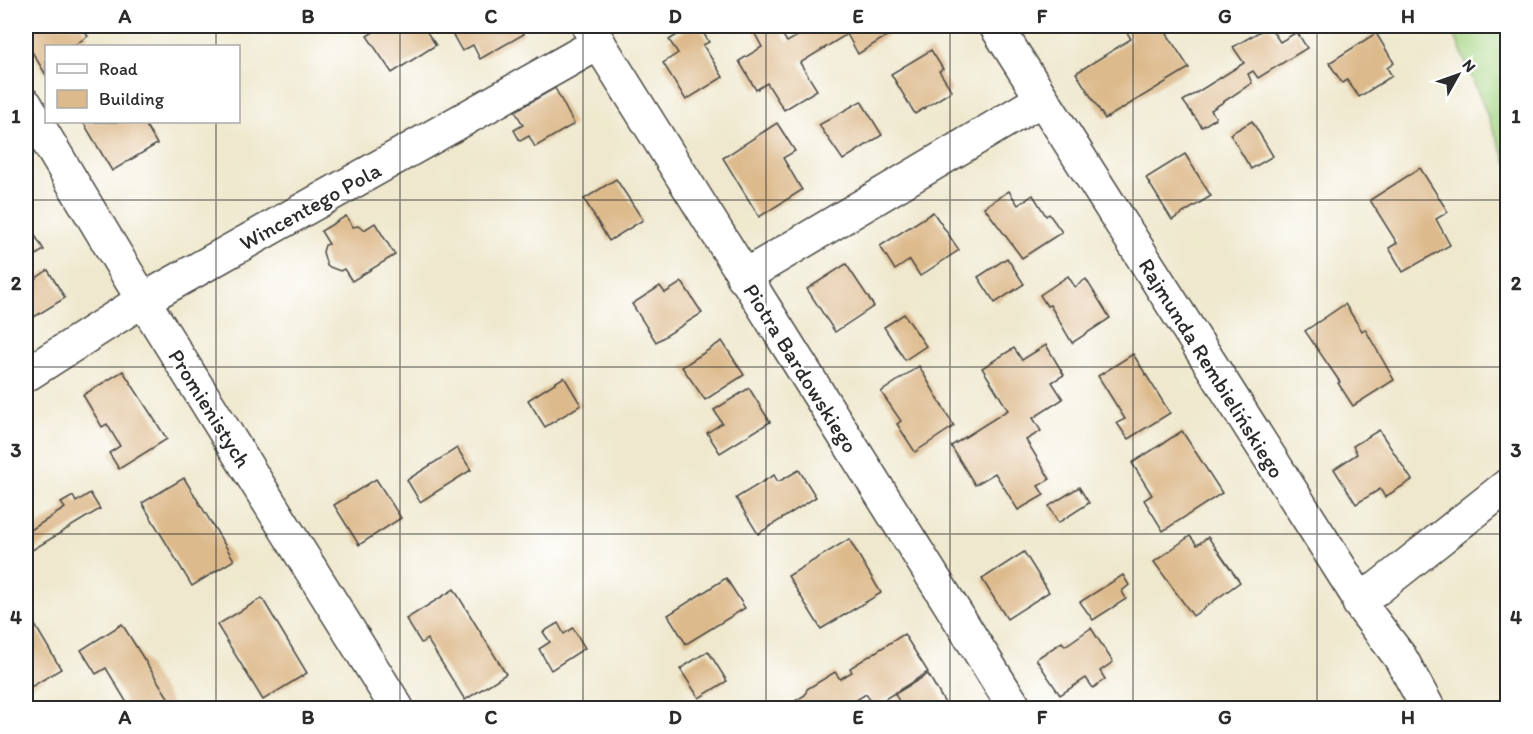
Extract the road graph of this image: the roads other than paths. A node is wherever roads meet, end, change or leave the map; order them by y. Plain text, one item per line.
1 (996, 26) edge
2 (593, 34) edge
3 (1042, 99) junction
4 (26, 105) edge
5 (743, 277) junction
6 (143, 300) junction
7 (26, 375) edge
8 (1508, 485) edge
9 (1359, 598) junction
10 (397, 708) edge
11 (1015, 708) edge
12 (1428, 708) edge

1 - 3 street, Rajmunda Rembielińskiego
2 - 5 street, Piotra Bardowskiego
2 - 6 street, Wincentego Pola
3 - 5 street
3 - 9 street, Rajmunda Rembielińskiego
4 - 6 street, Promienistych
5 - 11 street, Piotra Bardowskiego
6 - 7 street, Wincentego Pola
6 - 10 street, Promienistych
8 - 9 street
9 - 12 street, Rajmunda Rembielińskiego

